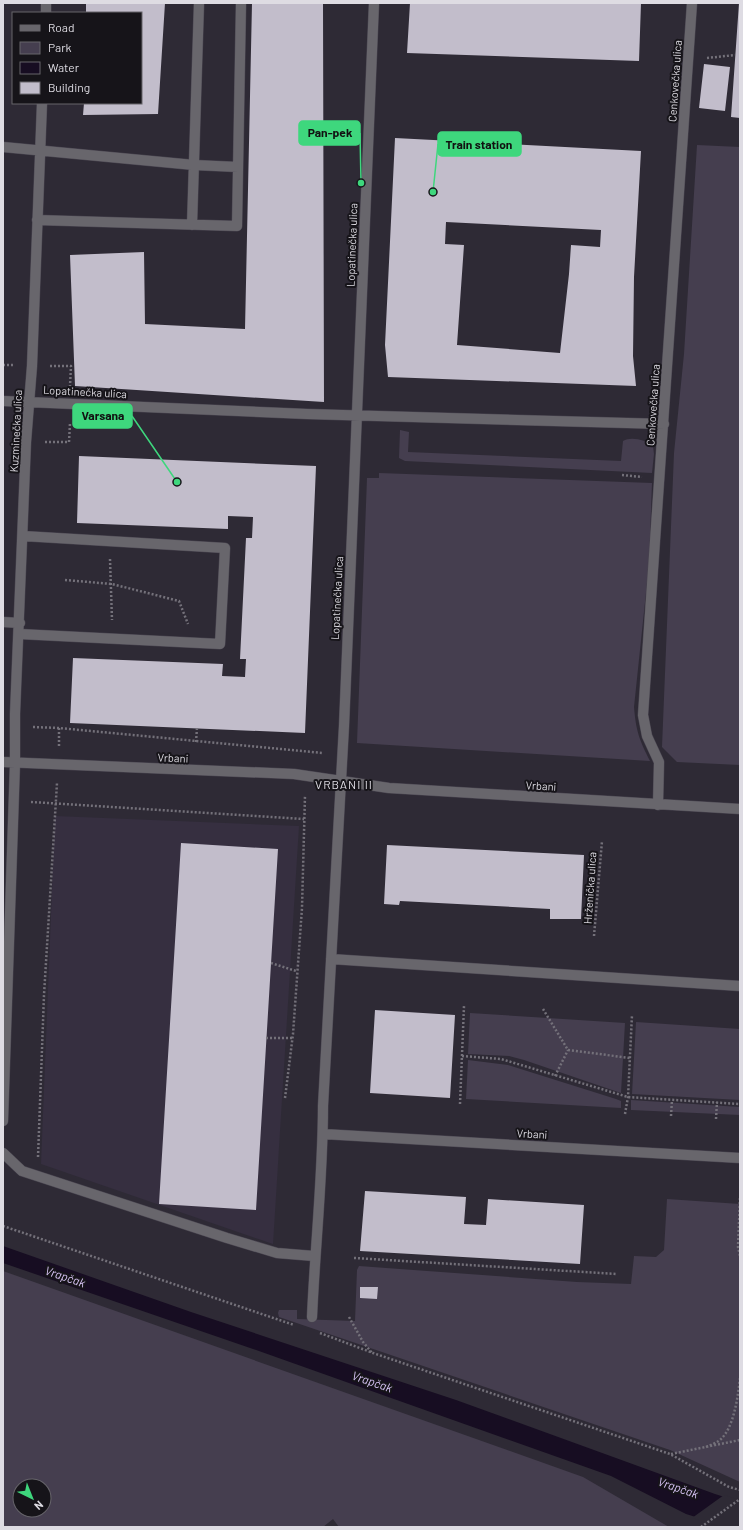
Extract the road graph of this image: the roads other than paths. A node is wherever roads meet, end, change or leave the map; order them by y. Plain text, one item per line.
1 (199, 3) edge
2 (242, 3) edge
3 (374, 3) edge
4 (692, 3) edge
5 (42, 104) edge
6 (3, 147) edge
7 (40, 150) junction
8 (194, 165) junction
9 (238, 167) junction
10 (37, 220) junction
11 (192, 225) junction
12 (3, 401) edge
13 (29, 401) junction
14 (357, 415) junction
15 (664, 424) junction
16 (23, 536) junction
17 (3, 622) edge
18 (20, 623) junction
19 (19, 634) junction
20 (3, 762) edge
21 (15, 763) junction
22 (341, 782) junction
23 (658, 805) junction
24 (740, 810) edge
25 (331, 959) junction
26 (740, 986) edge
27 (3, 1121) edge
28 (323, 1134) junction
29 (3, 1154) edge
30 (740, 1158) edge
31 (314, 1256) junction
32 (312, 1317) dead end

1 - 8 street
2 - 9 street
3 - 14 street, Lopatinečka ulica
4 - 15 street, Cenkovečka ulica
5 - 7 street, Kuzminečka ulica
6 - 7 street
7 - 8 street
7 - 10 street, Kuzminečka ulica
8 - 9 street
8 - 11 street
9 - 11 street
10 - 11 street
10 - 13 street, Kuzminečka ulica
12 - 13 street, Lopatinečka ulica
13 - 14 street, Lopatinečka ulica
13 - 16 street, Kuzminečka ulica
14 - 15 street, Lopatinečka ulica
14 - 22 street, Lopatinečka ulica
15 - 23 street, Cenkovečka ulica
16 - 18 street, Kuzminečka ulica
16 - 19 street
17 - 18 street
18 - 19 street, Kuzminečka ulica
19 - 21 street, Kuzminečka ulica
20 - 21 street, Vrbani
21 - 22 street, Vrbani
21 - 27 street, Kuzminečka ulica
22 - 23 street, Vrbani
22 - 25 street
23 - 24 street, Vrbani
25 - 26 street
25 - 28 street
28 - 30 street, Vrbani
28 - 31 street
29 - 31 street
31 - 32 street

